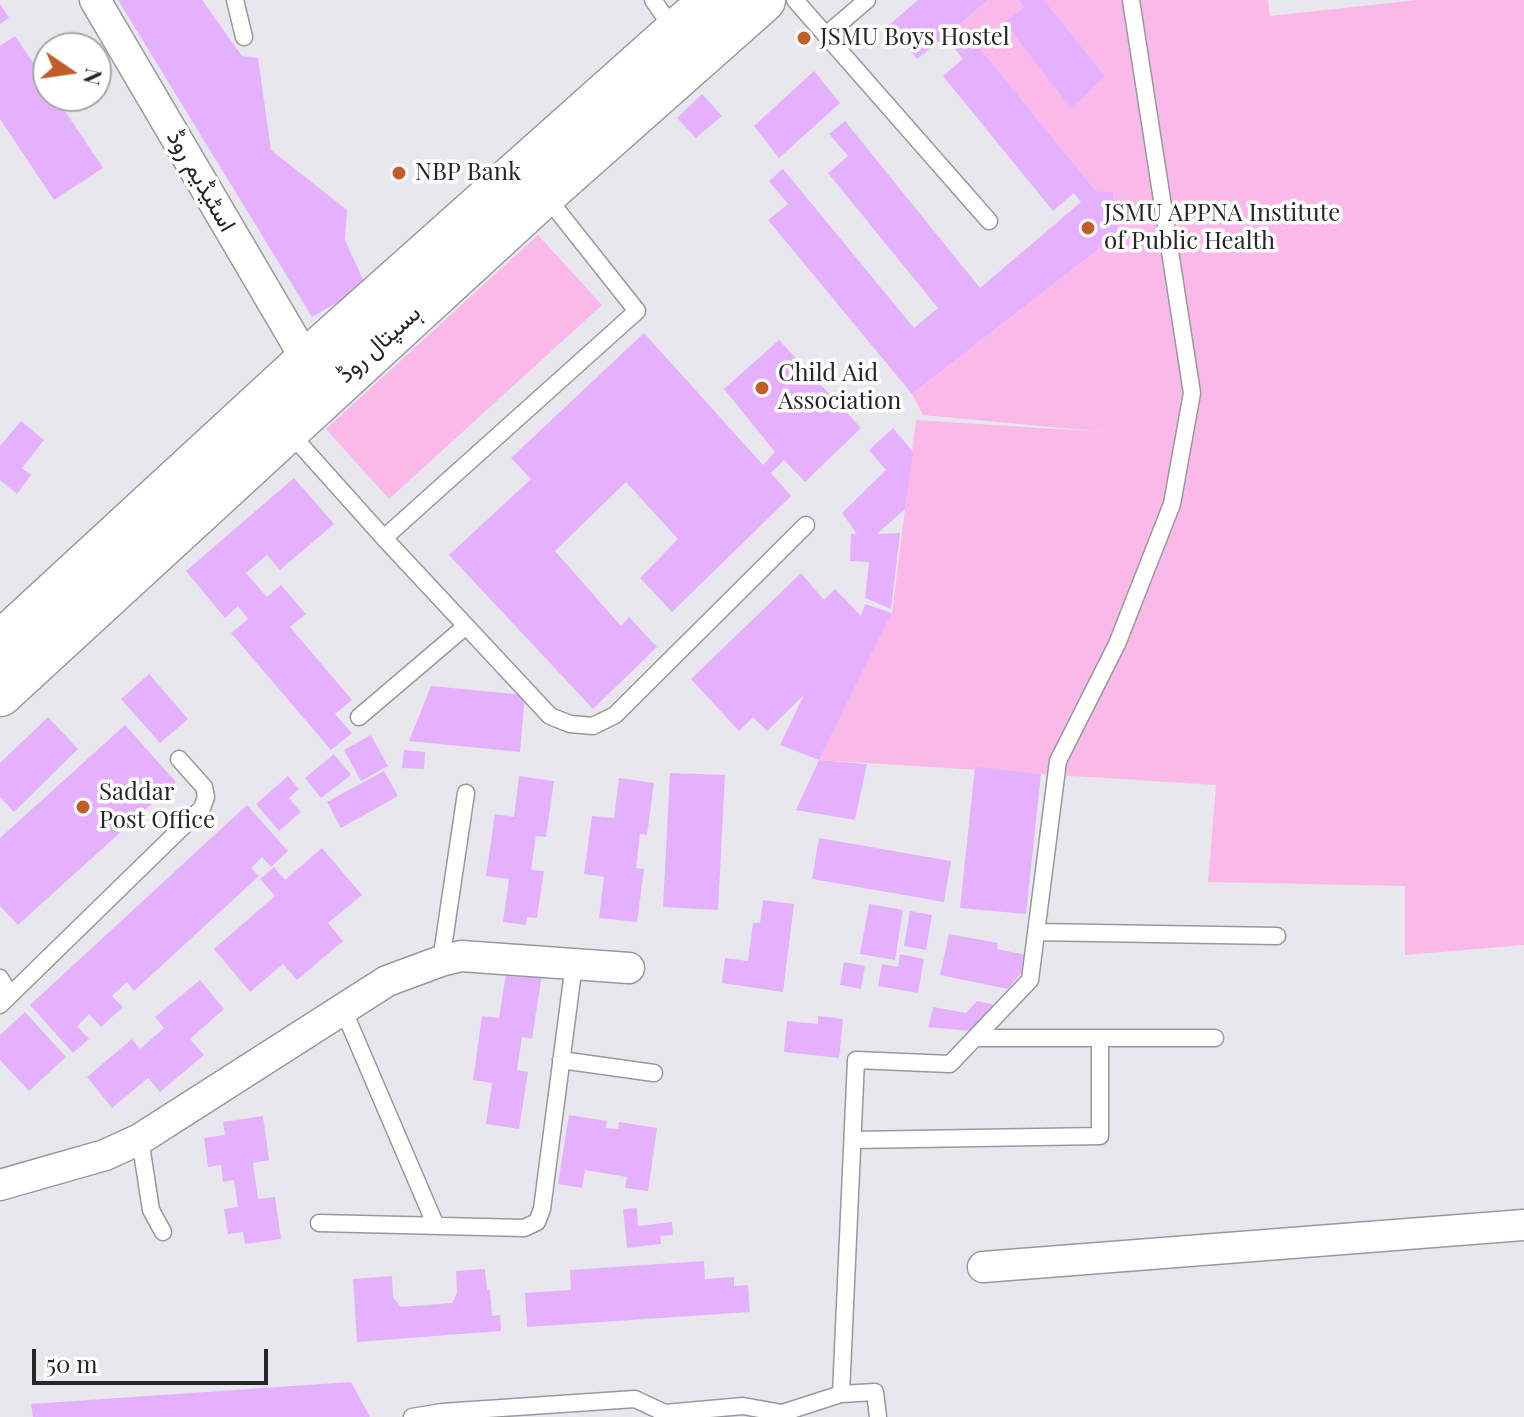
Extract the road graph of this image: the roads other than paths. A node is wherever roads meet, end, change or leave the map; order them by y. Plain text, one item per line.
1 (95, 0) edge
2 (235, 0) edge
3 (714, 0) edge
4 (763, 0) edge
5 (795, 0) edge
6 (867, 0) edge
7 (1131, 0) edge
8 (675, 29) edge
9 (826, 35) junction
10 (244, 37) dead end
11 (544, 194) junction
12 (989, 221) dead end
13 (307, 361) junction
14 (287, 429) junction
15 (806, 525) dead end
16 (384, 538) junction
17 (466, 626) junction
18 (0, 644) edge
19 (0, 694) edge
20 (359, 717) dead end
21 (179, 759) dead end
22 (466, 793) dead end
23 (1036, 932) junction
24 (1277, 936) dead end
25 (441, 961) junction
26 (574, 964) junction
27 (629, 968) dead end
28 (0, 978) edge
29 (5, 1000) edge
30 (343, 1009) junction
31 (975, 1038) junction
32 (1100, 1038) junction
33 (1215, 1038) dead end
34 (561, 1060) junction
35 (654, 1073) dead end
36 (140, 1139) junction
37 (853, 1140) junction
38 (0, 1185) edge
39 (319, 1223) dead end
40 (1524, 1225) edge
41 (436, 1226) junction
42 (163, 1232) dead end
43 (983, 1267) dead end
44 (841, 1394) junction
45 (551, 1411) edge
46 (442, 1415) edge
47 (666, 1415) edge
48 (412, 1417) edge
49 (878, 1417) edge

1 - 13 street, اسٹیڈیم روڈ
2 - 10 lane
3 - 8 main road, ہسپتال روڈ
4 - 8 main road, ہسپتال روڈ
5 - 9 lane
6 - 9 lane
7 - 23 lane
8 - 11 main road, ہسپتال روڈ
8 - 13 main road, ہسپتال روڈ
9 - 12 lane
11 - 14 main road, ہسپتال روڈ
11 - 16 lane
13 - 18 main road, ہسپتال روڈ
14 - 16 lane
14 - 19 main road, ہسپتال روڈ
15 - 17 lane
16 - 17 lane
17 - 20 lane
21 - 29 lane
22 - 25 lane
23 - 24 lane
23 - 31 lane
25 - 26 street
25 - 30 street
26 - 27 street
26 - 34 lane
28 - 29 lane
30 - 36 street
30 - 41 lane
31 - 32 lane
31 - 37 lane
32 - 33 lane
32 - 37 lane
34 - 35 lane
34 - 41 lane
36 - 38 street
36 - 42 lane
37 - 44 lane
39 - 41 lane
40 - 43 street
44 - 47 lane
44 - 49 lane
45 - 46 lane
45 - 47 lane
46 - 48 lane

